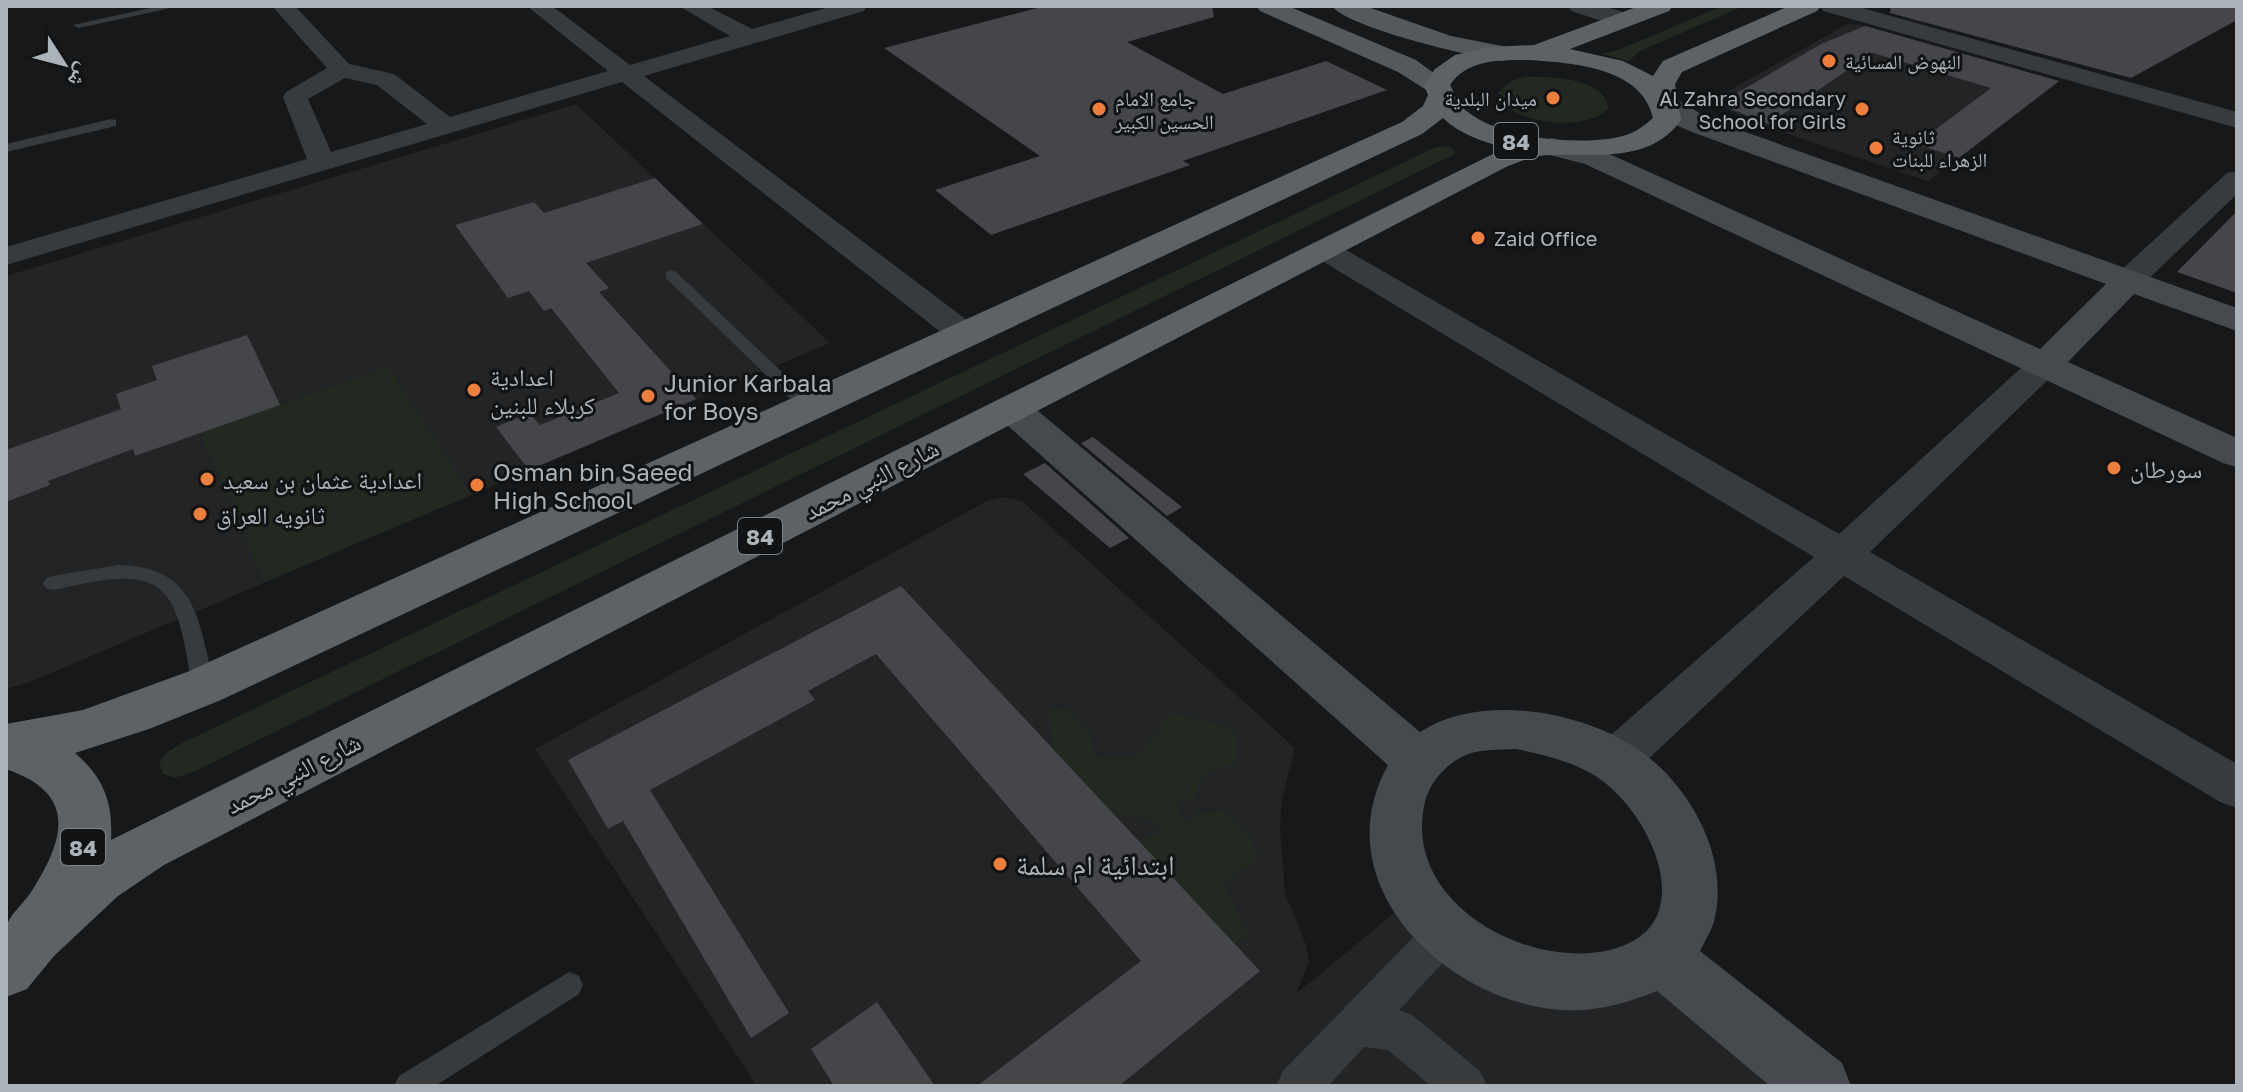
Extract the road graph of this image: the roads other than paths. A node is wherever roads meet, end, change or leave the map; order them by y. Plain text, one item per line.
1 (175, 6) edge
2 (283, 6) edge
3 (538, 6) edge
4 (690, 6) edge
5 (856, 6) edge
6 (1268, 6) edge
7 (1579, 6) edge
8 (1661, 6) edge
9 (1809, 6) edge
10 (1831, 6) edge
11 (1352, 9) edge
12 (1624, 21) junction
13 (79, 25) dead end
14 (1317, 27) junction
15 (750, 37) junction
16 (1516, 52) junction
17 (341, 70) junction
18 (627, 73) junction
19 (1438, 92) junction
20 (1667, 104) junction
21 (2237, 120) edge
22 (111, 123) dead end
23 (446, 127) junction
24 (1552, 147) junction
25 (6, 148) edge
26 (322, 163) junction
27 (2237, 179) edge
28 (1323, 249) junction
29 (6, 256) edge
30 (671, 275) dead end
31 (2129, 280) junction
32 (2237, 320) edge
33 (964, 334) junction
34 (2044, 365) junction
35 (808, 406) junction
36 (1011, 408) junction
37 (2237, 454) edge
38 (1842, 555) junction
39 (53, 583) dead end
40 (204, 686) junction
41 (6, 746) edge
42 (1419, 761) junction
43 (1613, 762) junction
44 (2237, 788) edge
45 (1446, 931) junction
46 (22, 952) edge
47 (1661, 956) junction
48 (569, 985) dead end
49 (1356, 1026) junction
50 (409, 1086) edge
51 (1298, 1086) edge
52 (1465, 1086) edge
53 (1819, 1086) edge

1 - 13 lane
2 - 17 street
3 - 18 street
4 - 15 street
5 - 15 street
6 - 14 main road
7 - 12 street
8 - 12 highway
9 - 20 highway, 84
10 - 21 street
11 - 14 main road
11 - 16 main road
12 - 16 highway
14 - 19 main road
15 - 18 street
16 - 19 highway
16 - 20 highway
17 - 23 street
17 - 26 street
18 - 23 street
18 - 33 street
19 - 24 highway, 84
19 - 33 highway, 84
20 - 24 highway, 84
20 - 31 main road
22 - 25 lane
23 - 26 street
24 - 28 highway, شارع النبي محمد / 84
24 - 34 main road
26 - 29 street
27 - 31 street
28 - 36 highway, شارع النبي محمد / 84
28 - 38 street
30 - 35 lane
31 - 32 main road
31 - 34 main road
33 - 35 highway, 84
34 - 37 main road
34 - 38 street
35 - 40 highway, 84
36 - 42 main road
36 - 46 highway, شارع النبي محمد / 84
38 - 43 street
38 - 44 street
39 - 40 lane
40 - 41 highway, 84
41 - 46 highway, 84
42 - 43 main road
42 - 45 main road
43 - 47 main road
45 - 47 main road
45 - 49 street
47 - 53 main road
48 - 50 lane
49 - 51 street
49 - 52 street

